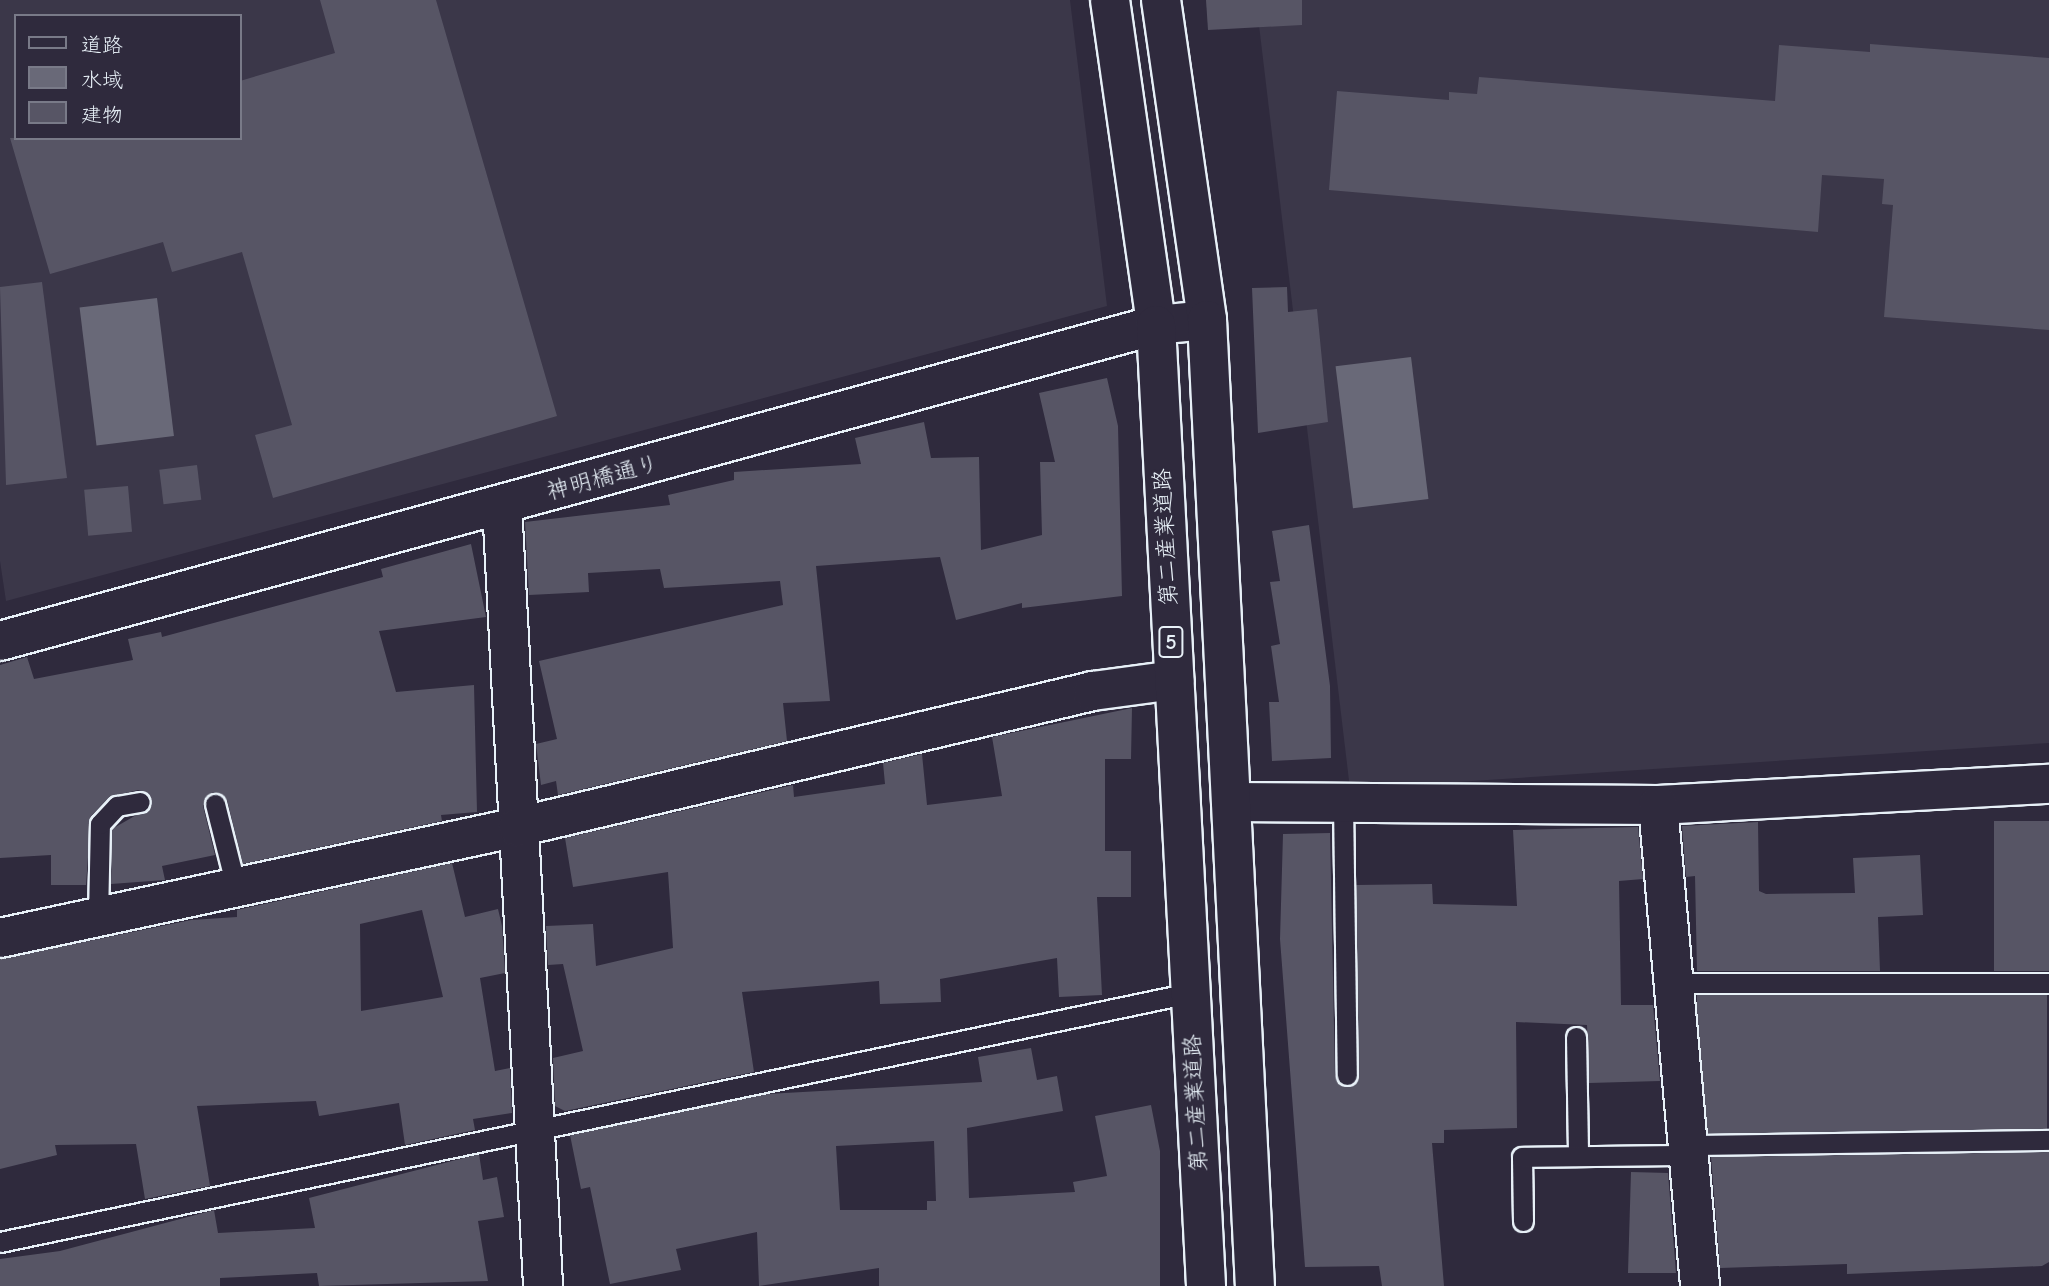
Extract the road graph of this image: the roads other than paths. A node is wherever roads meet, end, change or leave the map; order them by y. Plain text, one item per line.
1 (1110, 0) edge
2 (1161, 0) edge
3 (1207, 320) junction
4 (1156, 325) junction
5 (502, 505) junction
6 (0, 641) edge
7 (1174, 680) junction
8 (2049, 784) edge
9 (140, 802) dead end
10 (1231, 802) junction
11 (1343, 803) junction
12 (215, 804) dead end
13 (1658, 805) junction
14 (518, 827) junction
15 (236, 887) junction
16 (98, 917) junction
17 (0, 938) edge
18 (1673, 983) junction
19 (2049, 983) edge
20 (1191, 993) junction
21 (1576, 1037) dead end
22 (1347, 1074) dead end
23 (533, 1130) junction
24 (2049, 1140) edge
25 (1688, 1150) junction
26 (1578, 1156) junction
27 (1523, 1221) dead end
28 (0, 1241) edge
29 (544, 1286) edge
30 (1206, 1286) edge
31 (1255, 1286) edge
32 (1700, 1286) edge

1 - 4 street, 第二産業道路 / 5
2 - 3 street
3 - 4 street, 神明橋通り
3 - 10 street
4 - 5 street, 神明橋通り
4 - 7 street, 第二産業道路 / 5
5 - 6 street, 神明橋通り
5 - 14 street
7 - 14 street
7 - 20 street, 第二産業道路 / 5
8 - 13 street
9 - 16 lane
10 - 11 street
10 - 31 street
11 - 13 street
11 - 22 lane
12 - 15 lane
13 - 18 street
14 - 15 street
14 - 23 street
15 - 16 street
16 - 17 street
18 - 19 lane
18 - 25 street
20 - 23 lane
20 - 30 street, 第二産業道路 / 5
21 - 26 lane
23 - 28 lane
23 - 29 street
24 - 25 lane
25 - 26 lane
25 - 32 street
26 - 27 lane

